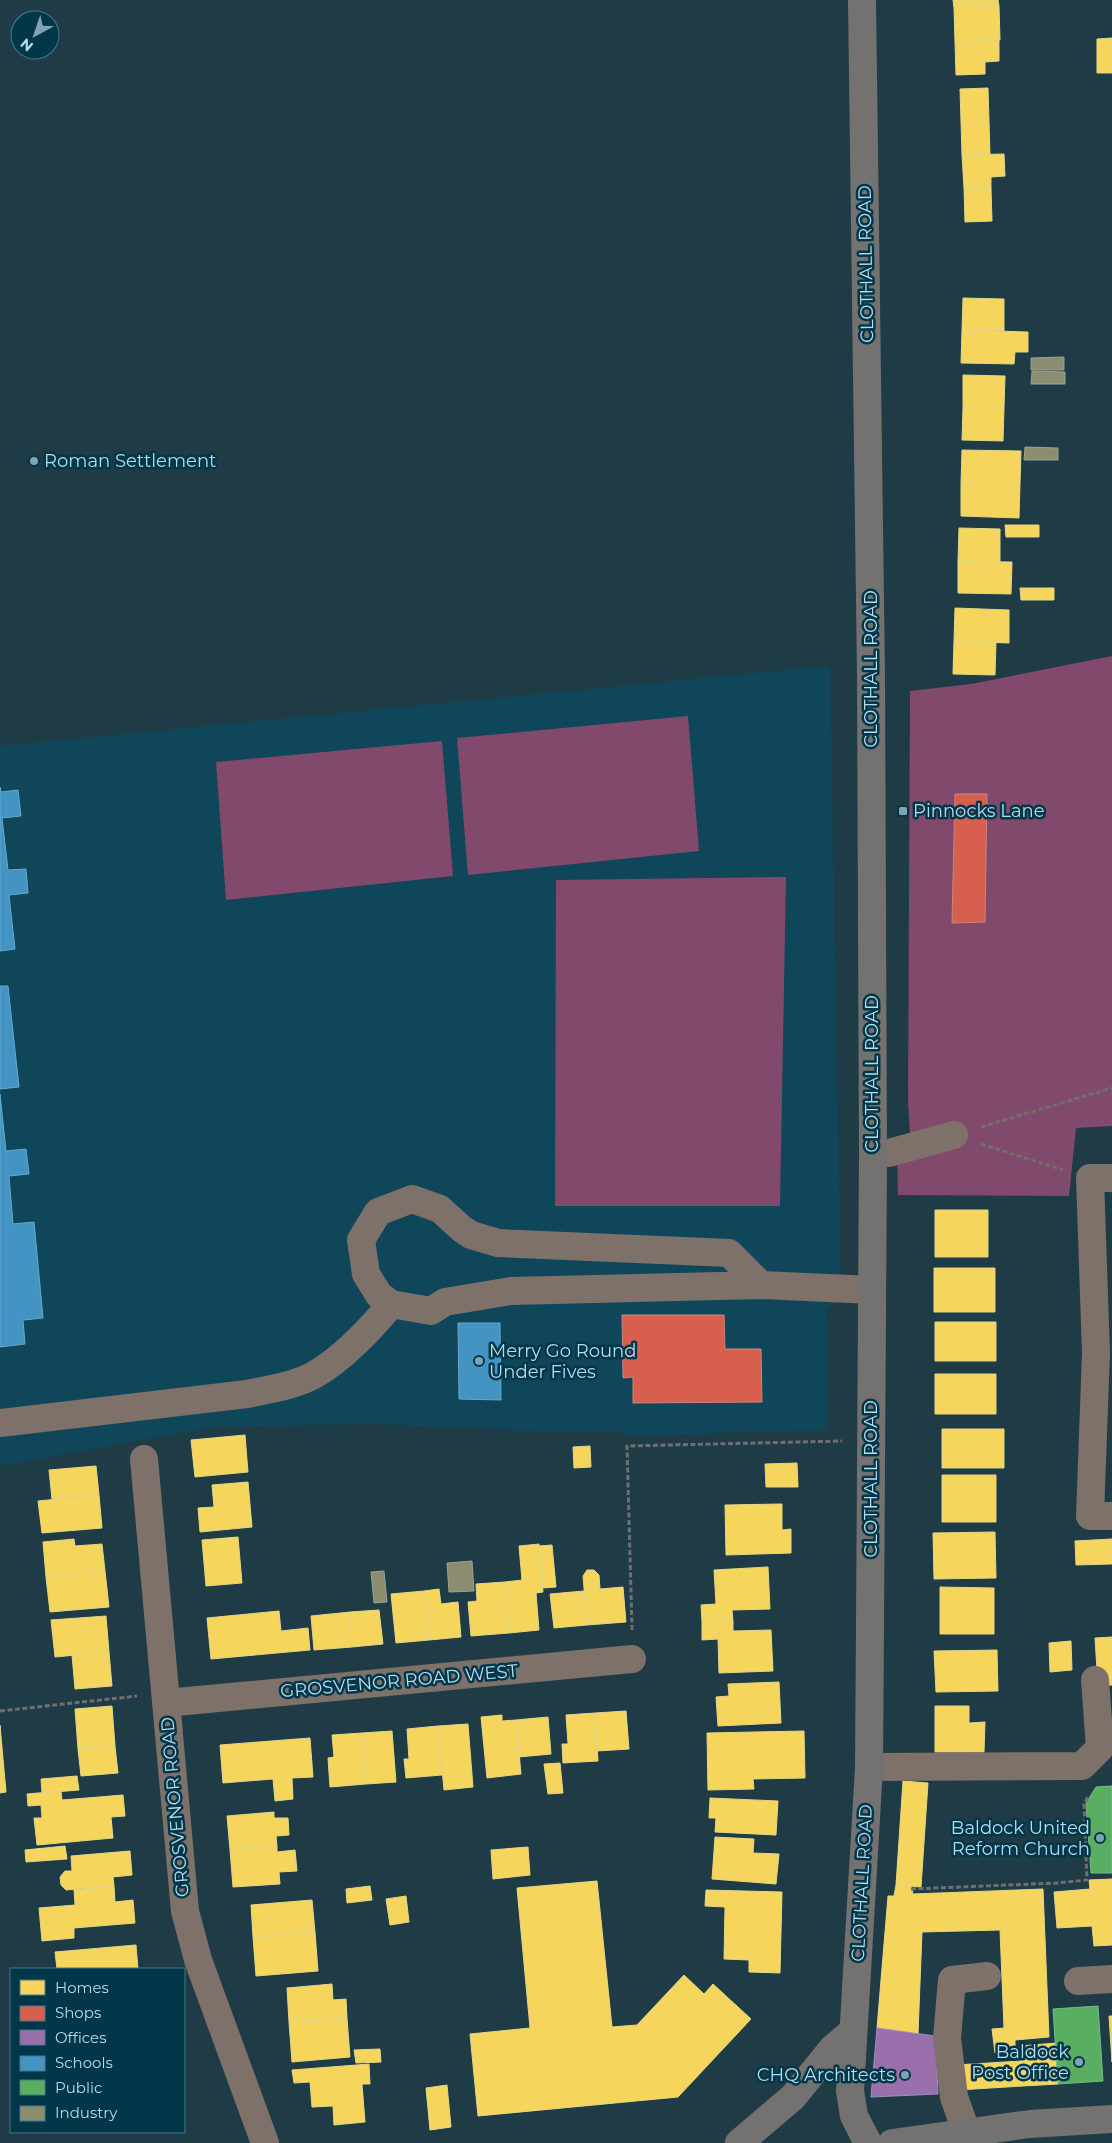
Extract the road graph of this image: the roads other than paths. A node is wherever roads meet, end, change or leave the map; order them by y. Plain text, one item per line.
1 (862, 0) edge
2 (954, 1135) road end
3 (873, 1154) junction
4 (1101, 1178) edge
5 (761, 1285) junction
6 (872, 1290) junction
7 (391, 1304) junction
8 (1104, 1353) edge
9 (0, 1424) edge
10 (144, 1459) dead end
11 (1101, 1516) edge
12 (632, 1659) road end
13 (1095, 1680) dead end
14 (166, 1698) junction
15 (869, 1767) junction
16 (986, 1976) dead end
17 (1112, 1979) edge
18 (1078, 1981) dead end
19 (853, 2031) junction
20 (1112, 2119) edge
21 (966, 2131) junction
22 (265, 2143) edge
23 (739, 2143) edge
24 (868, 2143) edge
25 (892, 2143) edge

1 - 3 main road, CLOTHALL ROAD
2 - 3 street
3 - 6 main road, CLOTHALL ROAD
4 - 8 street
5 - 6 street
5 - 7 street
5 - 7 street
6 - 15 main road, CLOTHALL ROAD
7 - 9 street
8 - 11 street
10 - 14 street, GROSVENOR ROAD
12 - 14 street, GROSVENOR ROAD WEST
13 - 15 street
14 - 22 street, GROSVENOR ROAD
15 - 19 main road, CLOTHALL ROAD
16 - 21 street
17 - 18 street
19 - 23 main road
19 - 24 main road, CLOTHALL ROAD
20 - 21 main road
21 - 25 main road

